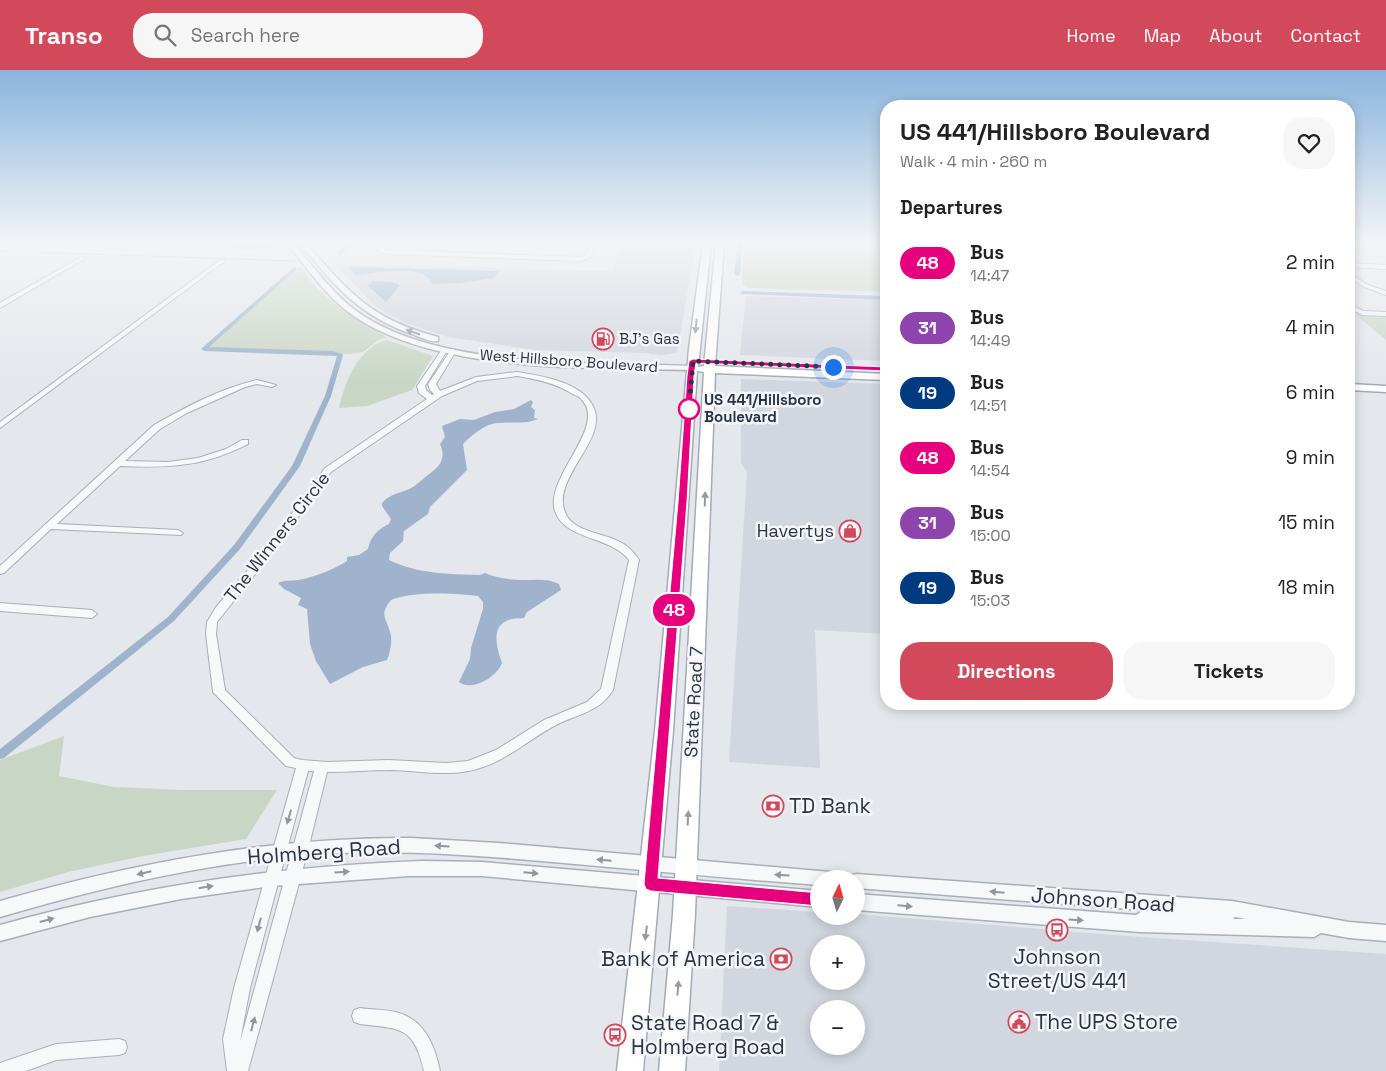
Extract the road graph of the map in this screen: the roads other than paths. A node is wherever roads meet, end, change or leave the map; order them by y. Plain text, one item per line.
1 (28, 290) edge
2 (184, 290) edge
3 (331, 290) edge
4 (346, 290) edge
5 (701, 290) edge
6 (716, 290) edge
7 (0, 306) edge
8 (1355, 309) edge
9 (1386, 314) edge
10 (453, 349) junction
11 (692, 365) junction
12 (710, 366) junction
13 (880, 369) edge
14 (428, 376) junction
15 (437, 376) junction
16 (880, 377) edge
17 (272, 385) dead end
18 (1355, 387) edge
19 (1386, 389) edge
20 (1355, 395) edge
21 (435, 396) junction
22 (1386, 396) edge
23 (0, 426) edge
24 (245, 442) dead end
25 (118, 463) junction
26 (683, 502) junction
27 (703, 524) junction
28 (49, 526) junction
29 (178, 534) dead end
30 (680, 539) junction
31 (702, 558) junction
32 (0, 571) edge
33 (0, 608) edge
34 (92, 614) dead end
35 (304, 766) junction
36 (322, 767) junction
37 (301, 850) junction
38 (279, 853) junction
39 (652, 874) junction
40 (294, 876) junction
41 (272, 878) junction
42 (686, 878) junction
43 (810, 879) edge
44 (865, 882) edge
45 (810, 898) edge
46 (865, 903) edge
47 (0, 909) edge
48 (1232, 910) junction
49 (1140, 924) junction
50 (1348, 930) junction
51 (0, 933) edge
52 (1386, 933) edge
53 (360, 1016) dead end
54 (120, 1046) dead end
55 (2, 1071) edge
56 (235, 1071) edge
57 (240, 1071) edge
58 (432, 1071) edge
59 (630, 1071) edge
60 (672, 1071) edge

1 - 7 street
2 - 23 street
3 - 10 street, West Hillsboro Boulevard
10 -> 4 street, West Hillsboro Boulevard
5 -> 11 main road, State Road 7
6 - 12 main road, State Road 7
8 - 9 street
10 - 11 street, West Hillsboro Boulevard
10 - 14 street
10 - 15 street
11 - 12 main road, West Hillsboro Boulevard
11 - 26 main road, State Road 7
12 - 13 main road, West Hillsboro Boulevard
12 - 16 main road, West Hillsboro Boulevard
27 -> 12 main road, State Road 7
14 - 15 street
14 - 21 street
15 - 21 street
17 - 25 street
18 - 19 main road
20 - 22 main road
21 - 35 street, The Winners Circle
21 - 36 street, The Winners Circle
24 - 25 street
25 - 28 street
26 - 27 main road
26 - 30 main road, State Road 7
27 - 31 main road, State Road 7
28 - 29 street
28 - 32 street
30 - 31 main road
30 - 39 main road, State Road 7
42 -> 31 main road, State Road 7
33 - 34 street
35 - 36 street, The Winners Circle
35 -> 38 street
36 - 37 street
37 - 38 street, Holmberg Road
39 -> 37 street, Holmberg Road
37 - 40 street
38 - 41 street
38 -> 47 street, Holmberg Road
40 -> 39 street, Holmberg Road
39 - 42 street
39 -> 59 main road, State Road 7
40 - 41 street, Holmberg Road
57 -> 40 street
51 -> 41 street, Holmberg Road
41 -> 56 street
43 -> 42 street
42 - 45 street
60 -> 42 main road, State Road 7
48 -> 44 street, Johnson Road
46 -> 49 street, Johnson Road
48 - 49 street
48 - 50 street, Johnson Road
49 - 50 street, Johnson Road
50 - 52 street, Johnson Road
53 - 58 street
54 - 55 street

